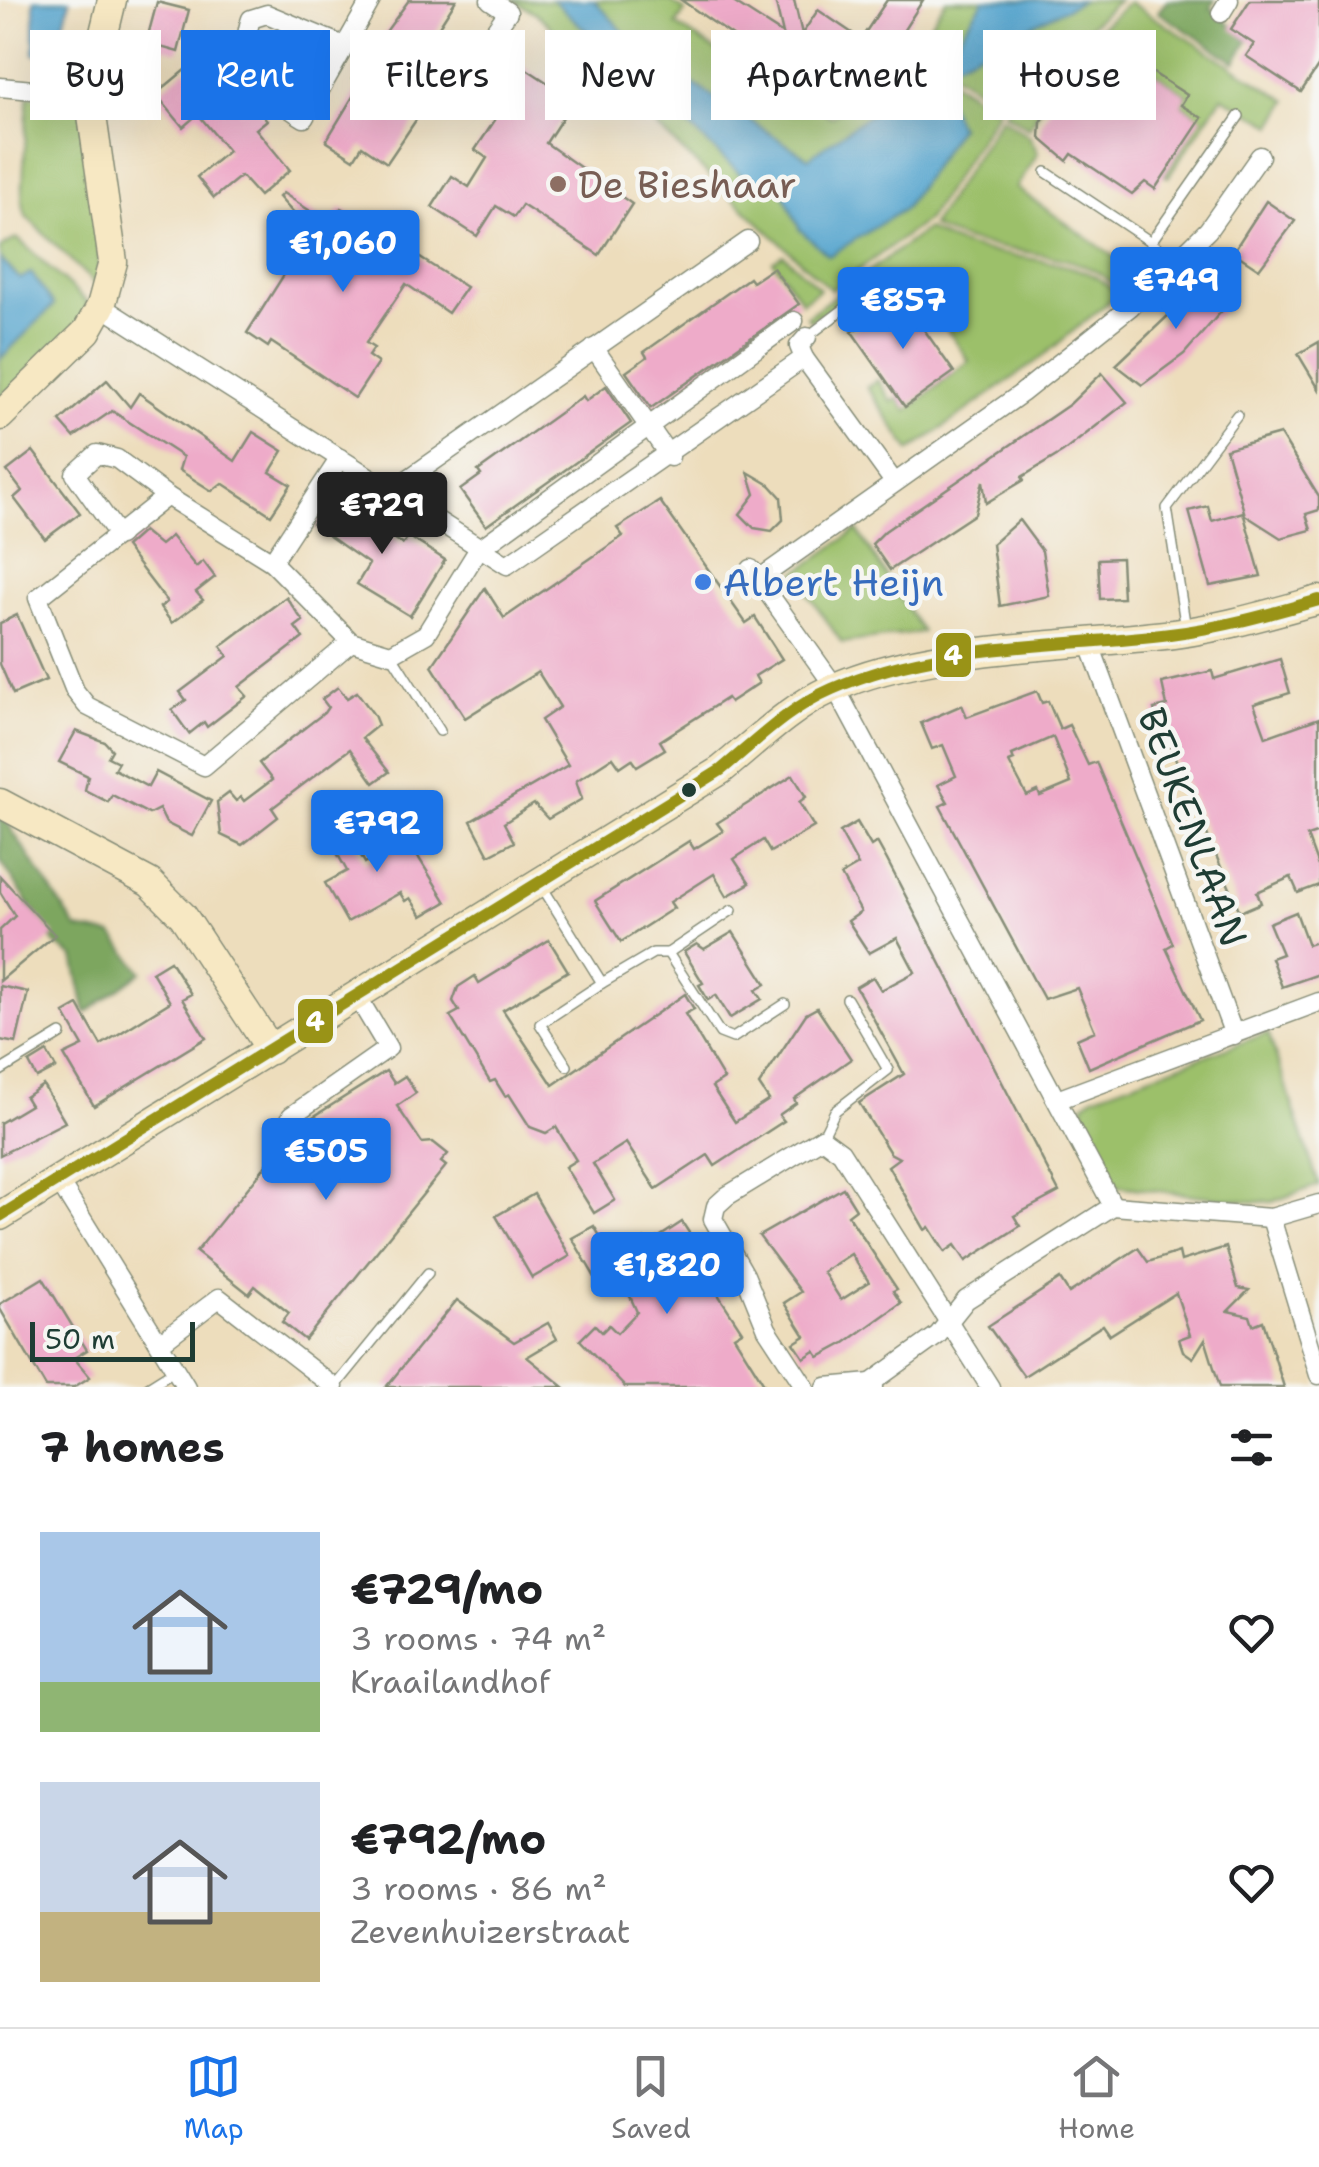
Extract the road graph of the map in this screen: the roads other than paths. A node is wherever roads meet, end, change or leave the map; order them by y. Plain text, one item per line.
1 (112, 0) edge
2 (371, 0) edge
3 (490, 0) edge
4 (105, 30) edge
5 (495, 30) edge
6 (344, 46) junction
7 (0, 87) edge
8 (30, 90) edge
9 (1239, 116) dead end
10 (92, 120) edge
11 (1260, 156) dead end
12 (1046, 172) dead end
13 (748, 241) dead end
14 (1151, 242) junction
15 (1176, 265) junction
16 (101, 306) junction
17 (844, 309) dead end
18 (794, 321) dead end
19 (807, 337) joint
20 (594, 348) junction
21 (804, 358) junction
22 (1236, 415) dead end
23 (0, 416) edge
24 (649, 427) junction
25 (668, 454) junction
26 (340, 458) junction
27 (894, 482) junction
28 (391, 491) junction
29 (167, 496) junction
30 (119, 536) junction
31 (478, 550) junction
32 (272, 562) junction
33 (1319, 600) edge
34 (1187, 632) junction
35 (352, 642) junction
36 (1089, 642) junction
37 (391, 654) junction
38 (835, 687) junction
39 (440, 731) dead end
40 (0, 803) edge
41 (539, 882) junction
42 (732, 910) dead end
43 (668, 953) junction
44 (602, 983) junction
45 (357, 996) junction
46 (847, 999) dead end
47 (1319, 1002) edge
48 (784, 1004) dead end
49 (61, 1034) dead end
50 (1234, 1035) junction
51 (271, 1050) junction
52 (568, 1066) dead end
53 (0, 1071) edge
54 (1057, 1100) junction
55 (291, 1116) dead end
56 (822, 1138) junction
57 (58, 1180) junction
58 (1319, 1204) edge
59 (1113, 1206) junction
60 (0, 1216) edge
61 (1272, 1218) junction
62 (428, 1273) dead end
63 (949, 1321) junction
64 (160, 1343) junction
65 (175, 1370) junction
66 (1319, 1376) edge
67 (872, 1385) edge
68 (148, 1387) edge
69 (186, 1387) edge
70 (335, 1387) edge
71 (805, 1387) edge
72 (826, 1387) edge
73 (990, 1387) edge

1 - 4 street
2 - 6 street
3 - 5 street
6 - 6 street
7 - 8 street
9 - 14 lane
10 - 16 street
11 - 15 street
12 - 14 lane
13 - 20 street
14 - 15 lane
15 - 27 street
16 - 23 street
16 - 26 street
17 - 19 lane
18 - 24 street
19 - 21 street
20 - 24 street
20 - 28 street
21 - 25 street
21 - 27 street
22 - 34 lane
24 - 25 street
24 - 31 street
25 - 31 street
26 - 28 street
26 - 32 street
27 - 38 street
28 - 31 street
29 - 30 street
29 - 30 street
29 - 32 street
30 - 35 street
31 - 37 street
32 - 35 street
33 - 34 street
34 - 36 street
35 - 37 street
36 - 38 street
36 - 50 street, BEUKENLAAN
37 - 39 lane
38 - 41 street
38 - 54 street
40 - 51 street
41 - 44 lane
41 - 45 street
42 - 43 lane
43 - 44 lane
43 - 48 lane
44 - 52 lane
45 - 51 street
45 - 55 street
46 - 56 lane
47 - 50 street
49 - 53 lane
50 - 54 street
51 - 57 street
54 - 59 street
56 - 63 street
56 - 71 street
57 - 60 street
57 - 64 street
58 - 61 street
59 - 61 street
59 - 63 street
61 - 66 street
62 - 70 lane
63 - 67 street
63 - 73 street
64 - 65 street
64 - 70 street
65 - 68 lane
65 - 69 street
67 - 72 street

